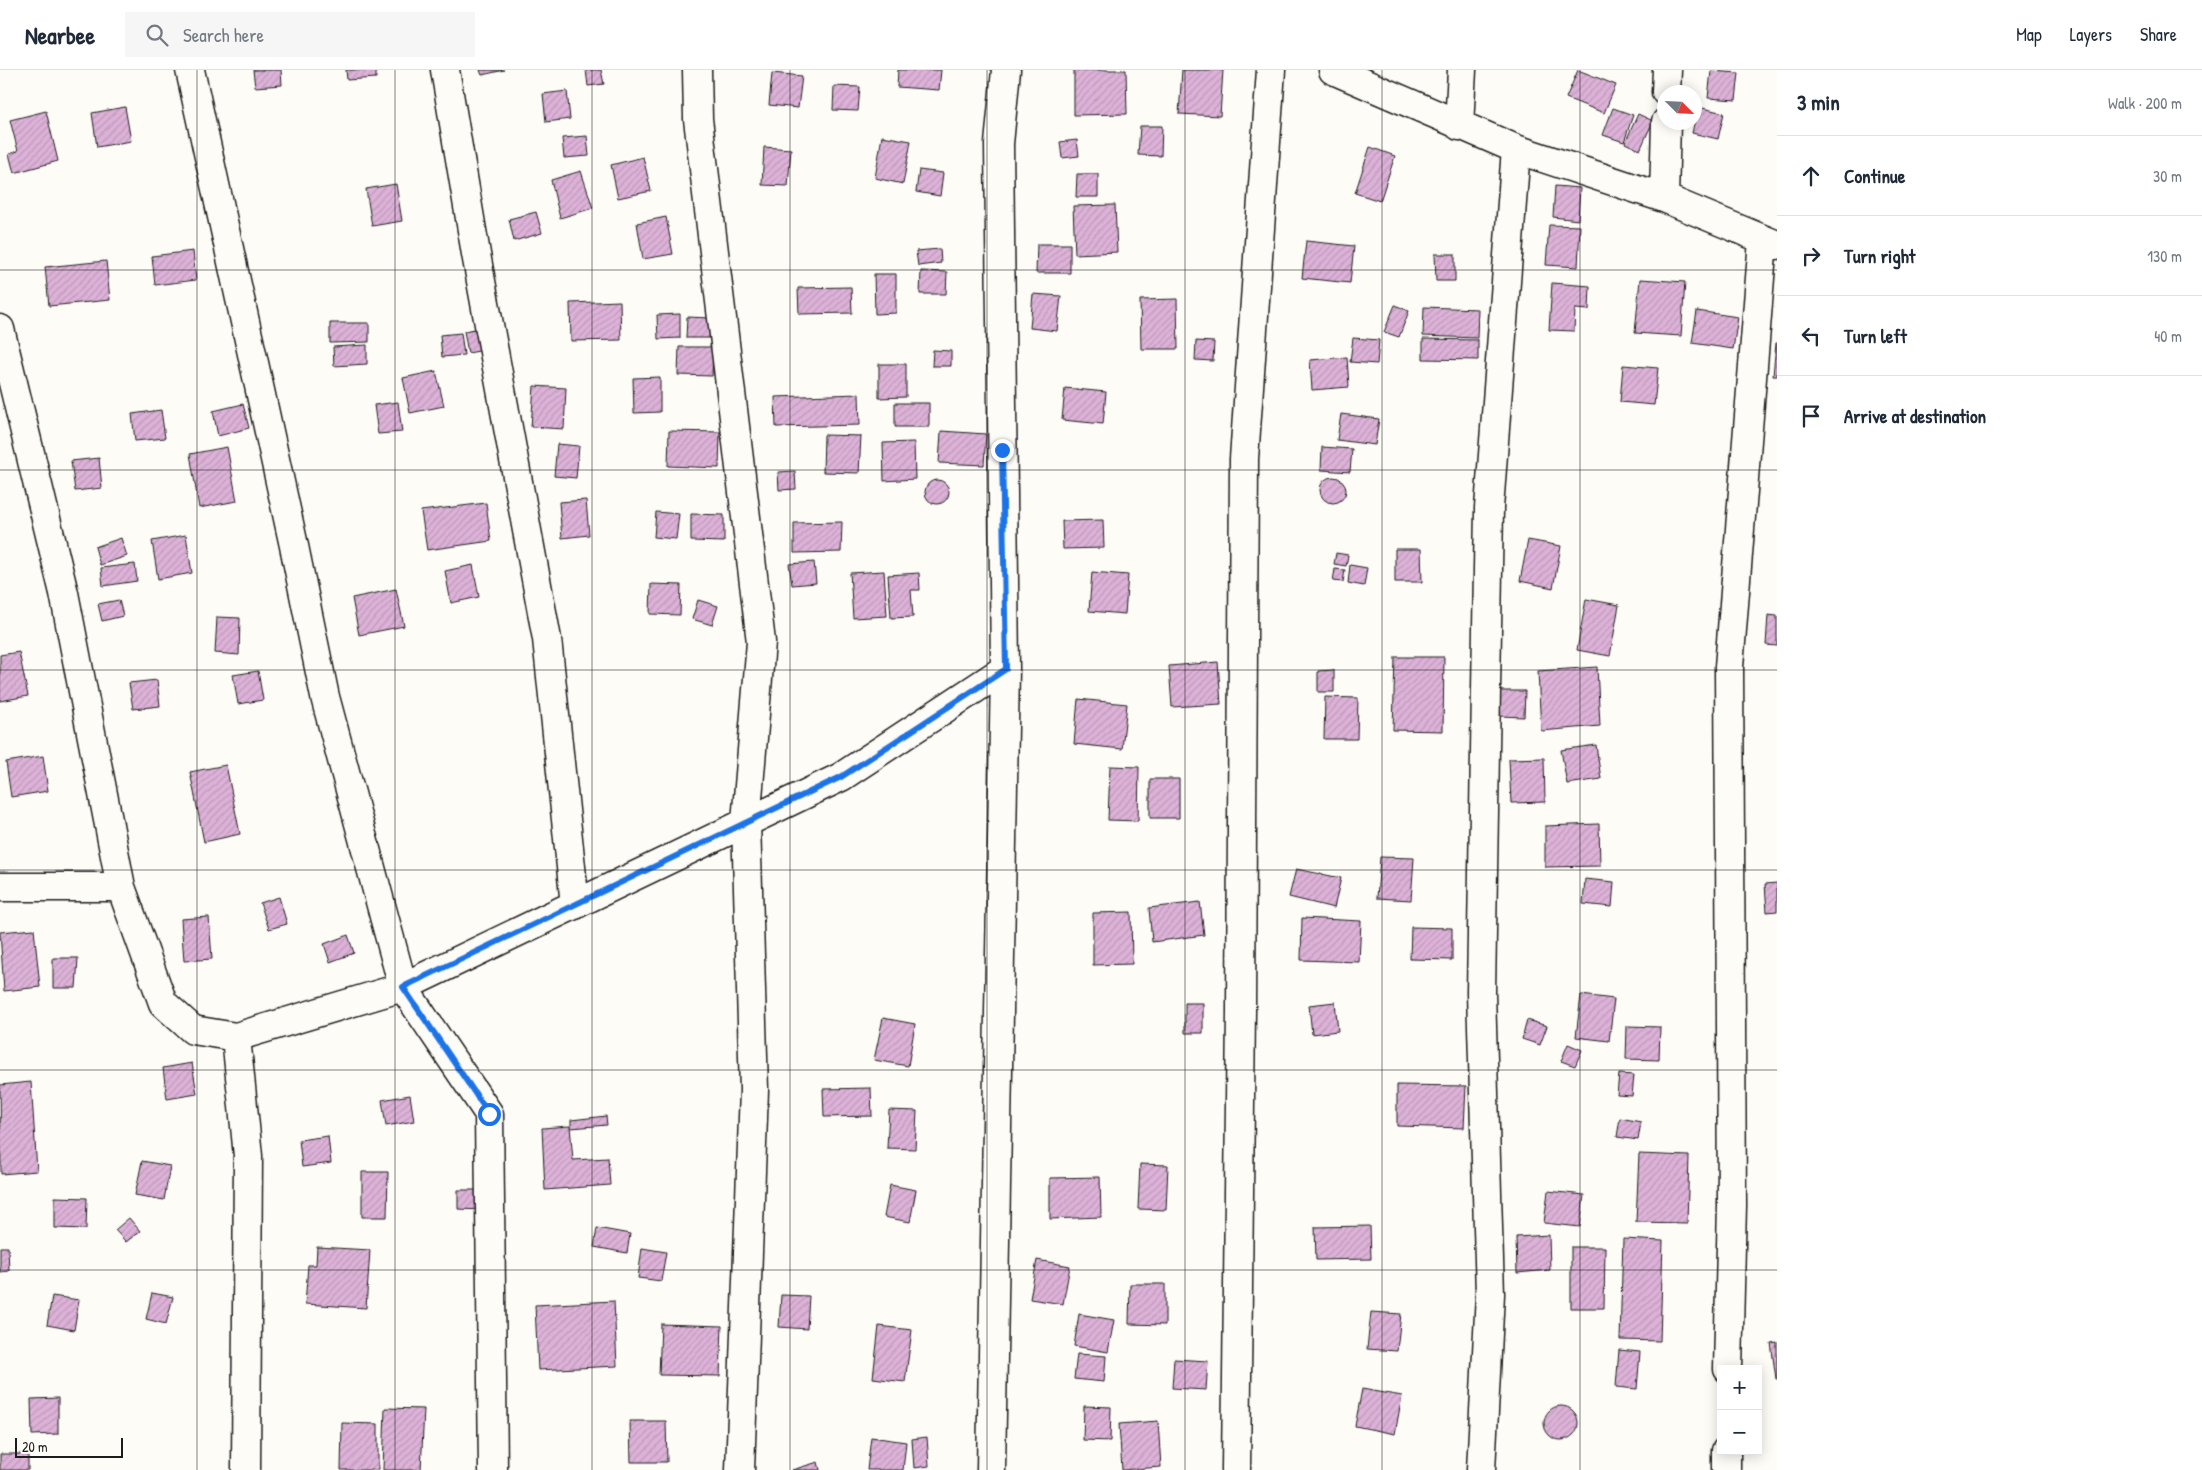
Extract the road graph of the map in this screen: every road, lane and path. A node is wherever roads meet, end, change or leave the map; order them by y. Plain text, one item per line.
1 (190, 70) edge
2 (446, 70) edge
3 (697, 70) edge
4 (1006, 70) edge
5 (1271, 70) edge
6 (1334, 70) edge
7 (1462, 70) edge
8 (1667, 70) edge
9 (1666, 85) edge
10 (1459, 126) junction
11 (1666, 130) edge
12 (1516, 149) junction
13 (1664, 198) junction
14 (1770, 242) edge
15 (0, 329) edge
16 (1006, 669) junction
17 (746, 822) junction
18 (0, 887) edge
19 (121, 887) junction
20 (575, 905) junction
21 (403, 987) junction
22 (236, 1037) junction
23 (1728, 1365) edge
24 (1726, 1455) edge
25 (246, 1470) edge
26 (493, 1470) edge
27 (740, 1470) edge
28 (991, 1470) edge
29 (1236, 1470) edge
30 (1481, 1470) edge
31 (1726, 1470) edge

1 - 21 street
2 - 20 street
3 - 17 street
4 - 16 street
5 - 29 street
6 - 10 street
7 - 10 street
8 - 9 street
10 - 12 street
11 - 13 street
12 - 13 street
12 - 30 street
13 - 14 street
14 - 23 street
15 - 19 street
16 - 17 street
16 - 28 street
17 - 20 street
17 - 27 street
18 - 19 street
19 - 22 street
20 - 21 street
21 - 22 street
21 - 26 street
22 - 25 street
24 - 31 street

